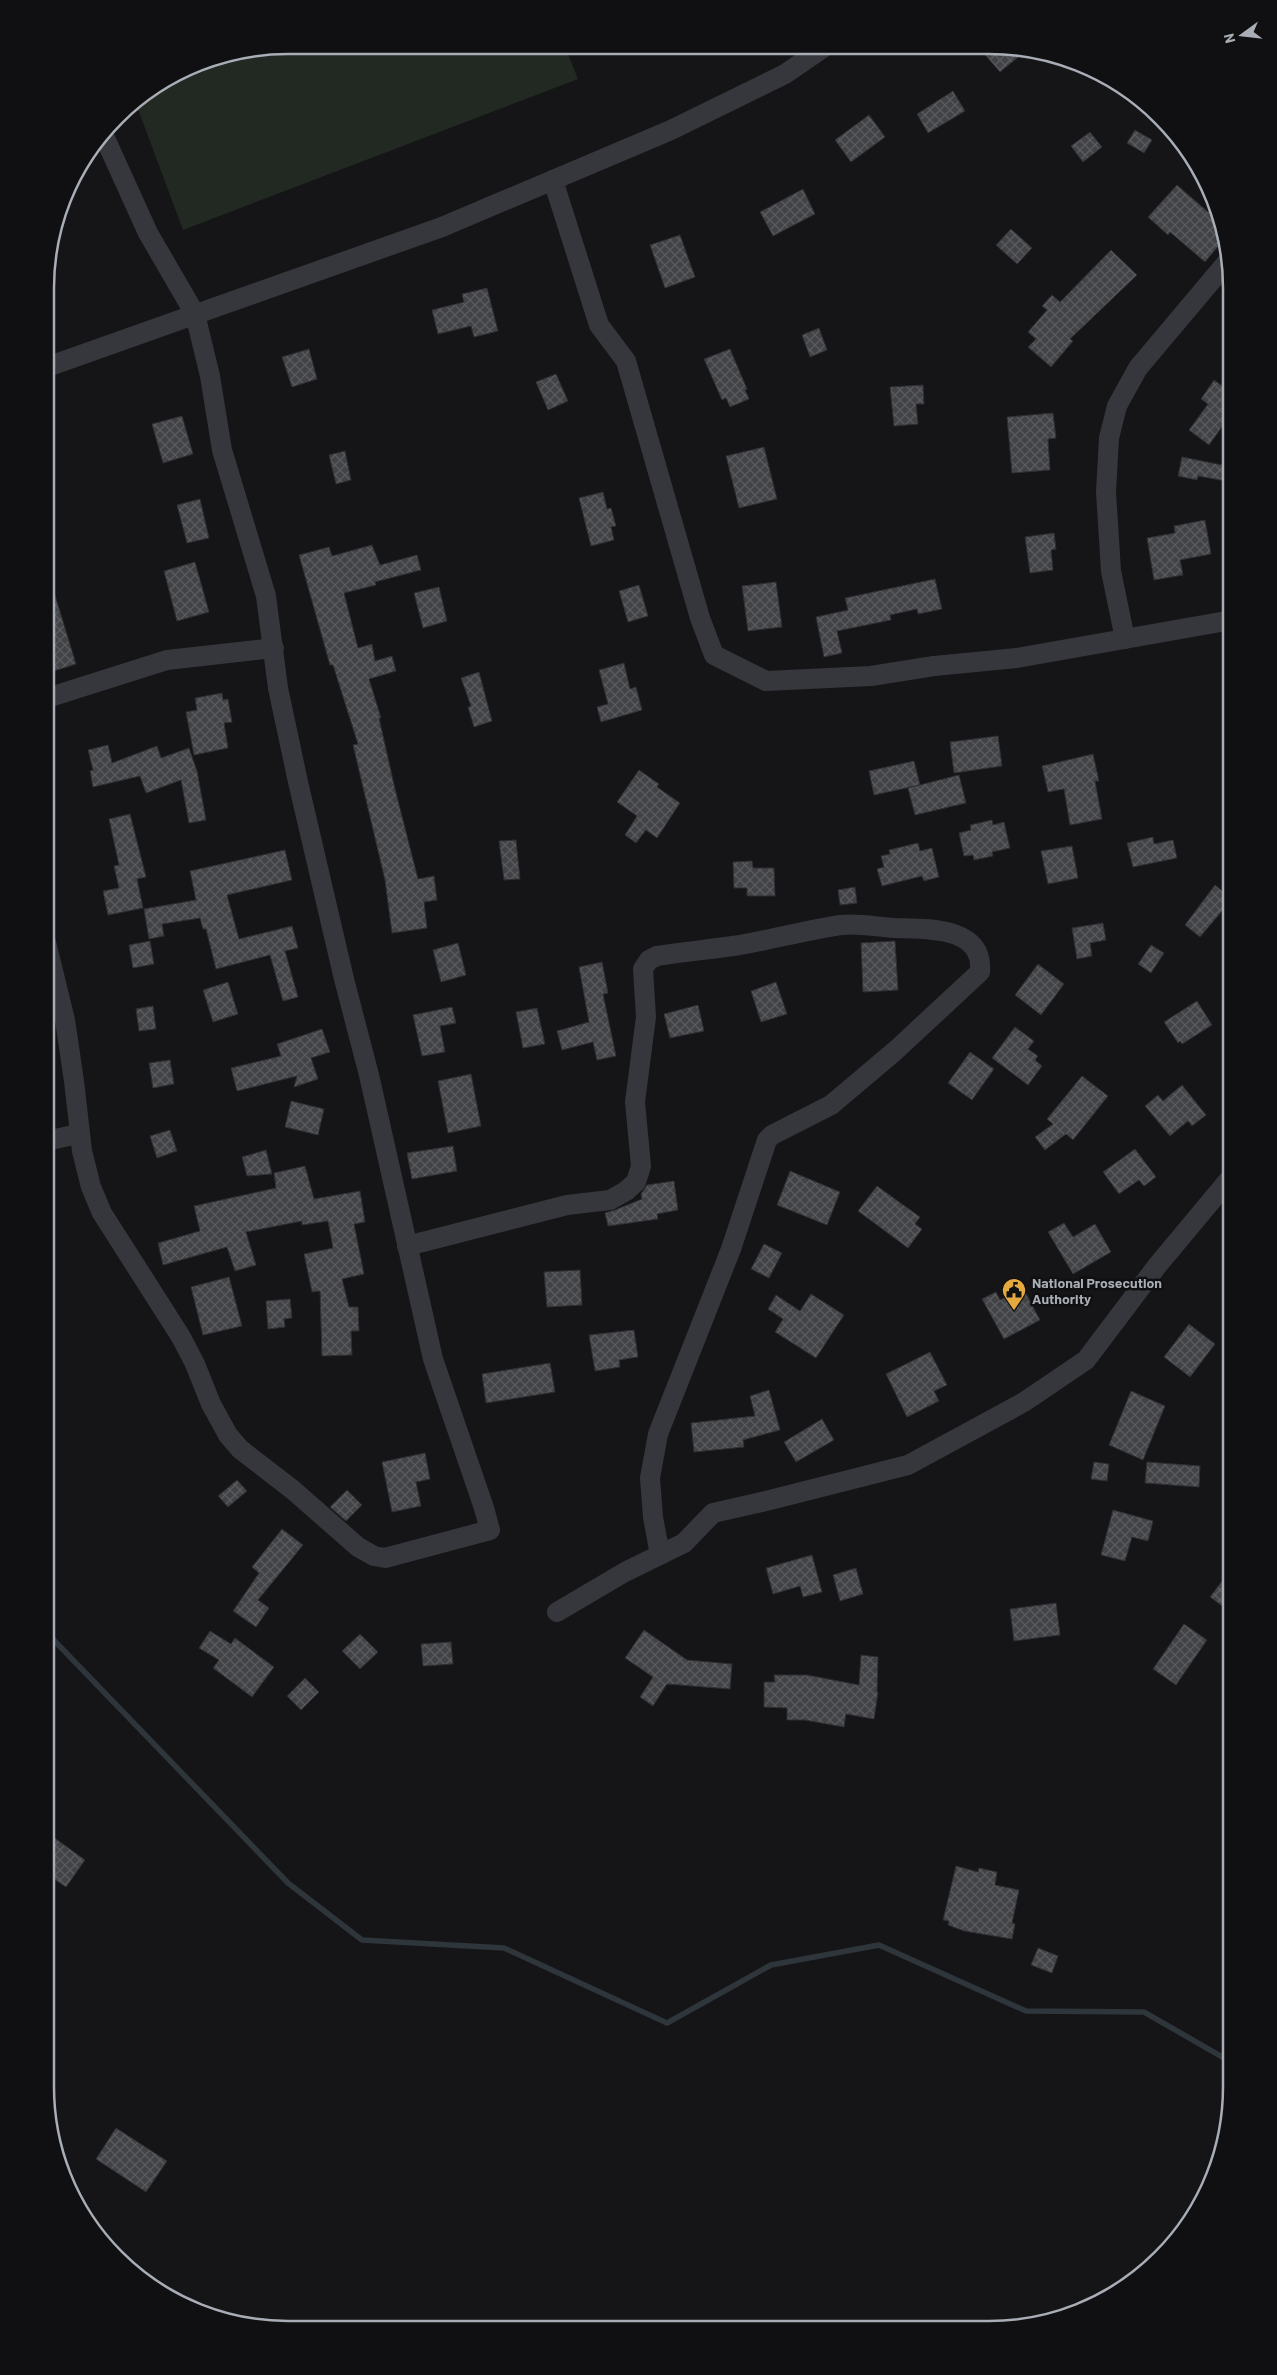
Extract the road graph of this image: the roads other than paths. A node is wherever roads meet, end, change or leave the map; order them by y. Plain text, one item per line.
1 (814, 54) edge
2 (106, 140) edge
3 (553, 180) junction
4 (1222, 268) edge
5 (195, 314) junction
6 (54, 364) edge
7 (1223, 622) edge
8 (1125, 639) junction
9 (274, 648) junction
10 (54, 695) edge
11 (54, 975) edge
12 (78, 1134) junction
13 (54, 1139) edge
14 (1223, 1187) edge
15 (407, 1246) junction
16 (660, 1555) junction
17 (557, 1612) dead end

1 - 3 street
2 - 5 street
3 - 5 street
3 - 8 street
4 - 8 street
5 - 6 street
5 - 9 street
7 - 8 street
9 - 10 street
9 - 15 street
11 - 12 street
12 - 13 street
12 - 15 street
14 - 16 street
15 - 16 street
16 - 17 street

